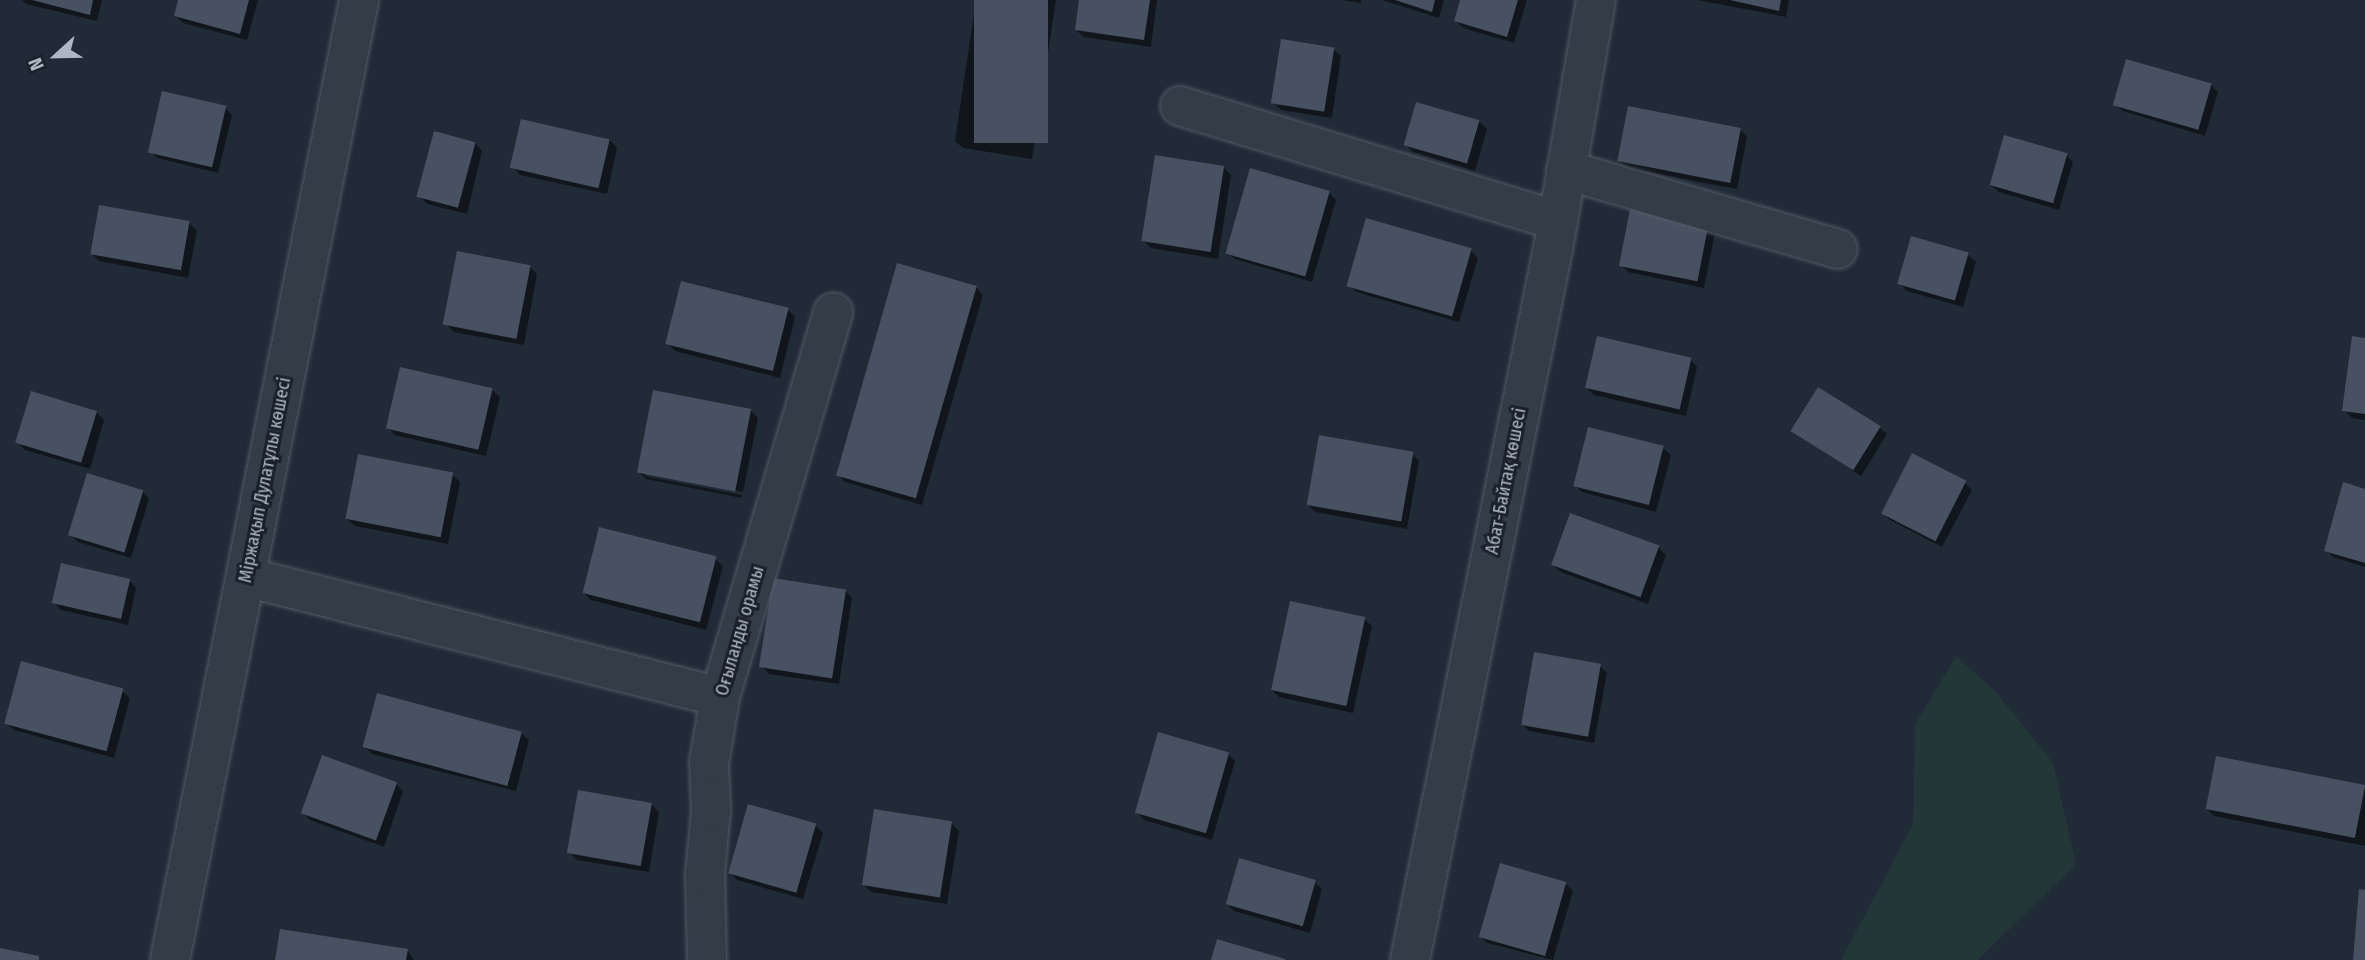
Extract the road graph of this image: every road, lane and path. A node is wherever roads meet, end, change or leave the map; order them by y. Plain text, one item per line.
1 (359, 0) edge
2 (1596, 0) edge
3 (1180, 106) dead end
4 (1566, 170) junction
5 (1558, 221) junction
6 (1838, 249) dead end
7 (833, 312) dead end
8 (246, 577) junction
9 (720, 697) junction
10 (170, 960) edge
11 (707, 960) edge
12 (1410, 960) edge

1 - 8 street, Міржақып Дулатұлы көшесі
2 - 4 street, Абат-Байтақ көшесі
3 - 5 street
4 - 5 street, Абат-Байтақ көшесі
4 - 6 street
5 - 12 street, Абат-Байтақ көшесі
7 - 9 street, Оғыланды орамы
8 - 9 street
8 - 10 street, Міржақып Дулатұлы көшесі
9 - 11 street, Оғыланды орамы

